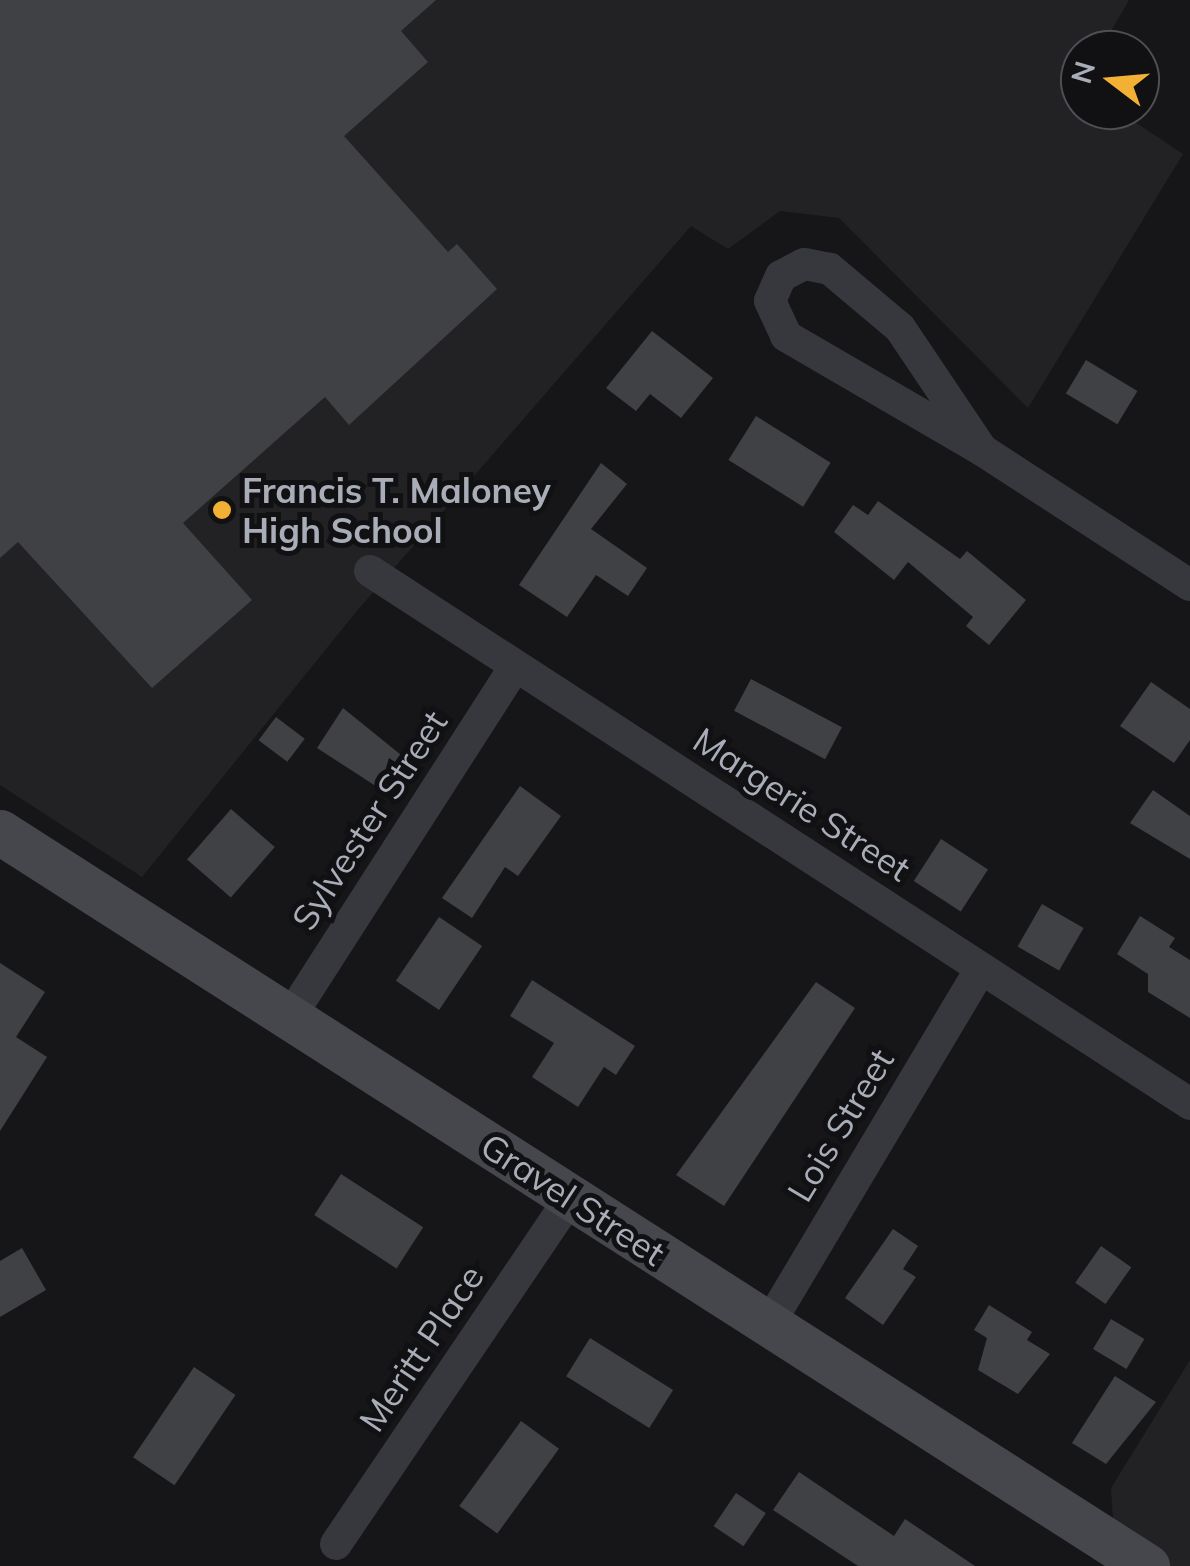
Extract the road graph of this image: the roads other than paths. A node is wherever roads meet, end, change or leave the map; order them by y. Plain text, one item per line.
1 (982, 450) junction
2 (370, 571) dead end
3 (1190, 586) edge
4 (515, 666) junction
5 (0, 832) edge
6 (981, 968) junction
7 (290, 1017) junction
8 (1190, 1104) edge
9 (572, 1197) junction
10 (769, 1324) junction
11 (336, 1544) dead end
12 (1147, 1566) edge

1 - 1 street
1 - 3 street
2 - 4 street, Margerie Street
4 - 6 street, Margerie Street
4 - 7 street, Sylvester Street
5 - 7 main road, Gravel Street
6 - 8 street, Margerie Street
6 - 10 street, Lois Street
7 - 9 main road, Gravel Street
9 - 10 main road, Gravel Street
9 - 11 street, Meritt Place
10 - 12 main road, Gravel Street

